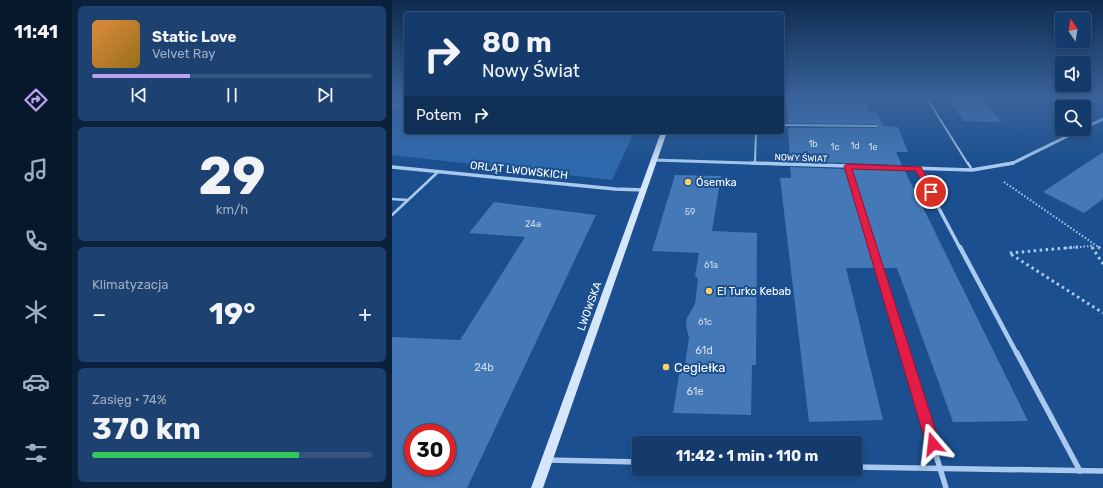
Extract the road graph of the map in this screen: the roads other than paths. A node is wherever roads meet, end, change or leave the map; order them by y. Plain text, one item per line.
1 (940, 120) edge
2 (1101, 120) edge
3 (784, 125) edge
4 (1091, 125) edge
5 (876, 126) dead end
6 (663, 134) edge
7 (756, 134) edge
8 (1069, 136) edge
9 (654, 160) junction
10 (755, 163) junction
11 (847, 166) junction
12 (392, 167) edge
13 (918, 169) junction
14 (972, 170) junction
15 (439, 171) junction
16 (644, 190) junction
17 (392, 199) edge
18 (407, 200) junction
19 (392, 215) edge
20 (547, 460) junction
21 (632, 462) edge
22 (862, 467) edge
23 (941, 469) junction
24 (1080, 471) junction
25 (1103, 471) edge
26 (537, 488) edge
27 (946, 488) edge

1 - 14 lane
2 - 4 street, NOWY ŚWIAT
3 - 5 lane
6 - 9 main road, LWOWSKA
7 - 10 lane
8 - 14 street, NOWY ŚWIAT
9 - 10 street, NOWY ŚWIAT
9 - 16 main road, LWOWSKA
10 - 11 street, NOWY ŚWIAT
11 - 13 street, NOWY ŚWIAT
11 - 23 street
12 - 15 street, ORLĄT LWOWSKICH
13 - 14 street, NOWY ŚWIAT
13 - 24 street
15 - 16 street, ORLĄT LWOWSKICH
15 - 18 lane
16 - 20 main road, LWOWSKA
17 - 18 lane
18 - 19 lane
20 - 21 street
20 - 26 main road, LWOWSKA
22 - 23 street
23 - 24 street
23 - 27 street
24 - 25 street

